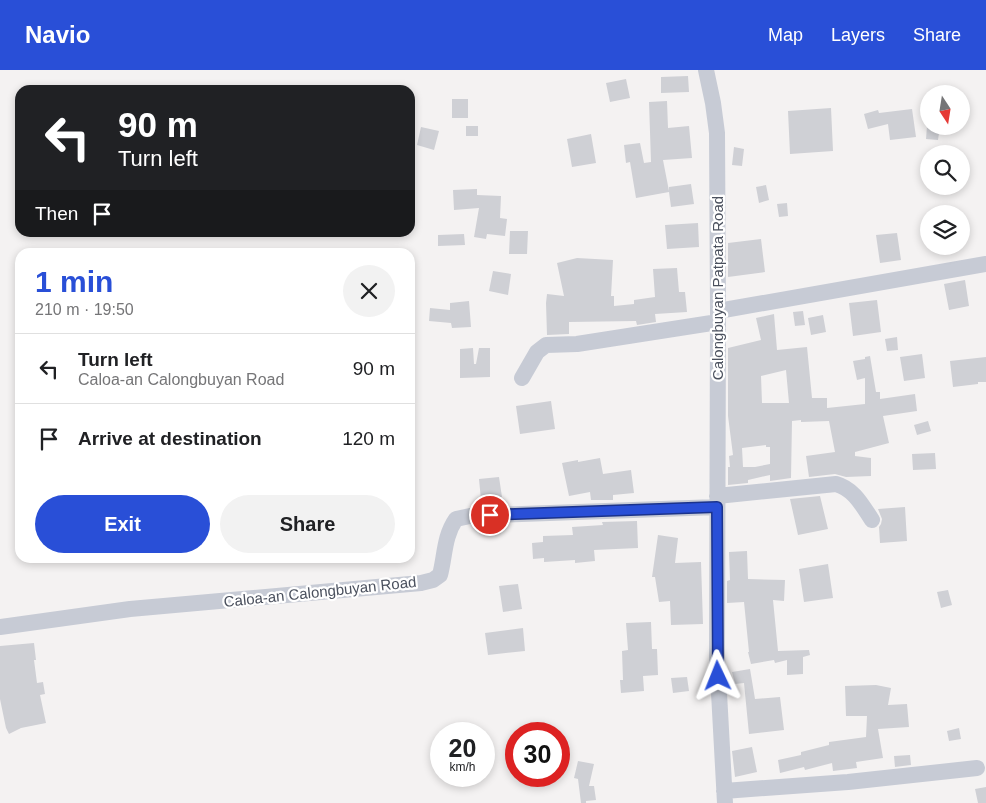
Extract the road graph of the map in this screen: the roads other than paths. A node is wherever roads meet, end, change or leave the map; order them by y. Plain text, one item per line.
1 (706, 70) edge
2 (986, 264) edge
3 (718, 317) junction
4 (522, 378) dead end
5 (717, 502) junction
6 (872, 520) dead end
7 (0, 627) edge
8 (977, 768) dead end
9 (724, 797) edge

1 - 3 street, Calongbuyan Patpata Road
2 - 3 street
3 - 4 street
3 - 5 street, Calongbuyan Patpata Road
5 - 6 street
5 - 7 street, Caloa-an Calongbuyan Road
5 - 9 street, Calongbuyan Patpata Road
8 - 9 street

